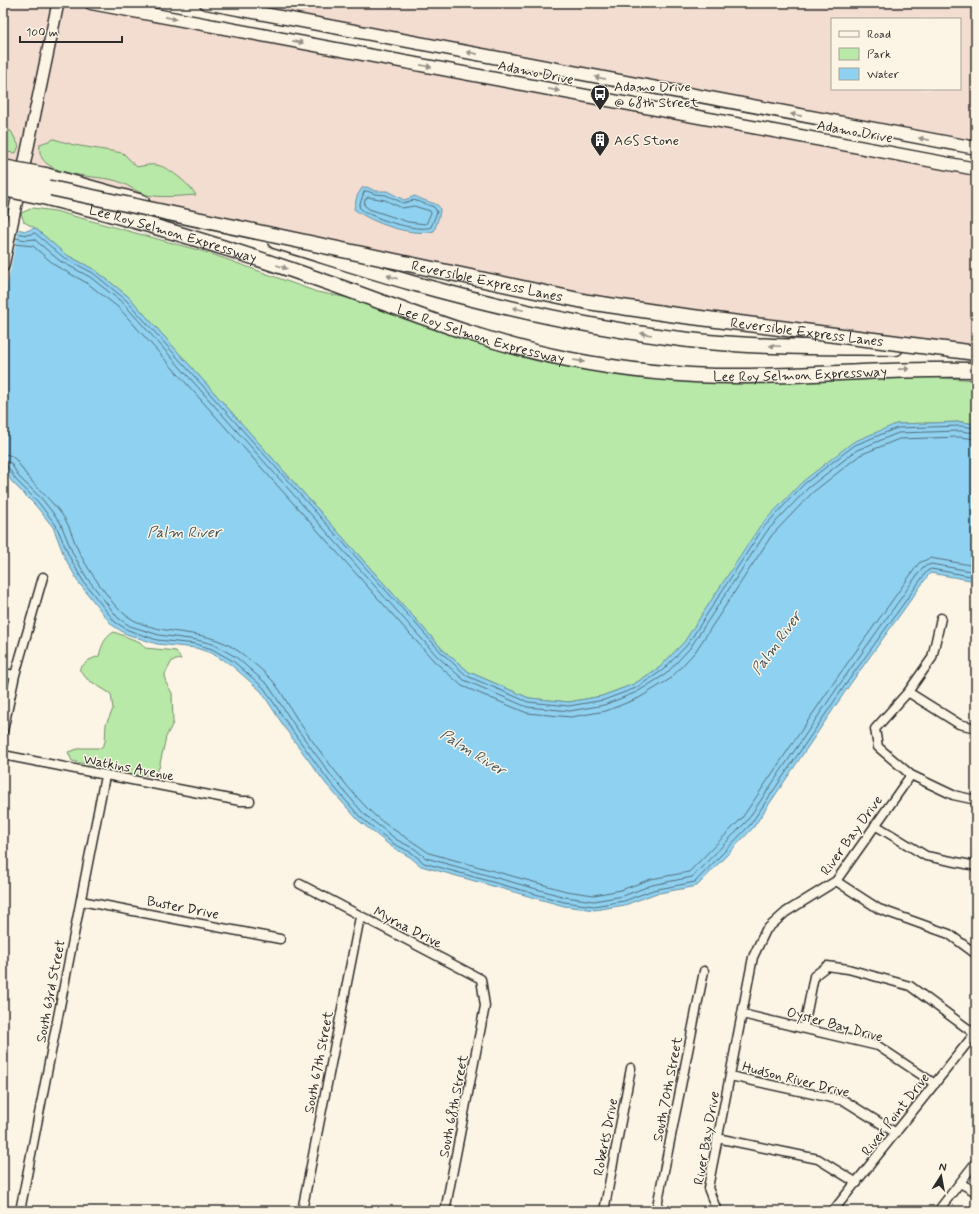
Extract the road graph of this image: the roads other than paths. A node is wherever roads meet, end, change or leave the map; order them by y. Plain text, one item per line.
1 (58, 3) edge
2 (91, 3) edge
3 (206, 3) edge
4 (275, 17) junction
5 (271, 37) junction
6 (490, 57) junction
7 (486, 77) junction
8 (703, 97) junction
9 (707, 119) junction
10 (941, 142) junction
11 (976, 148) edge
12 (937, 162) junction
13 (3, 167) edge
14 (976, 169) edge
15 (3, 178) edge
16 (3, 189) edge
17 (3, 266) edge
18 (976, 349) edge
19 (976, 353) edge
20 (976, 370) edge
21 (43, 577) dead end
22 (941, 618) dead end
23 (3, 673) edge
24 (15, 675) junction
25 (908, 692) junction
26 (976, 728) edge
27 (3, 731) edge
28 (3, 755) edge
29 (911, 774) junction
30 (105, 776) junction
31 (976, 800) edge
32 (250, 801) dead end
33 (875, 825) junction
34 (976, 866) edge
35 (836, 881) junction
36 (300, 884) dead end
37 (81, 901) junction
38 (360, 917) junction
39 (280, 939) dead end
40 (976, 954) edge
41 (704, 971) dead end
42 (485, 1006) joint
43 (742, 1014) junction
44 (804, 1027) junction
45 (975, 1033) edge
46 (631, 1068) dead end
47 (730, 1076) junction
48 (935, 1084) junction
49 (896, 1133) junction
50 (717, 1138) junction
51 (976, 1162) edge
52 (857, 1183) junction
53 (960, 1183) junction
54 (976, 1192) edge
55 (20, 1211) edge
56 (302, 1211) edge
57 (445, 1211) edge
58 (604, 1211) edge
59 (656, 1211) edge
60 (717, 1211) edge
61 (833, 1211) edge
62 (938, 1211) edge

1 - 17 street
2 -> 5 main road, Adamo Drive
3 - 4 main road, Adamo Drive
4 - 5 main road
6 -> 4 main road, Adamo Drive
5 -> 7 main road, Adamo Drive
6 - 7 main road
8 -> 6 main road, Adamo Drive
7 -> 9 main road, Adamo Drive
8 - 9 main road
10 -> 8 main road, Adamo Drive
9 - 12 main road, Adamo Drive
10 - 11 main road, Adamo Drive
10 - 12 main road
12 - 14 main road, Adamo Drive
18 -> 13 highway, Lee Roy Selmon Expressway, bridge
15 - 19 highway, Reversible Express Lanes, bridge
16 -> 20 highway, Lee Roy Selmon Expressway, bridge
21 - 24 street
22 - 25 street
23 - 24 street
24 - 27 street
25 - 26 street
25 - 29 street
28 - 30 street, Watkins Avenue
29 - 31 street
29 - 33 street, River Bay Drive
30 - 32 street, Watkins Avenue
30 - 37 street, South 63rd Street
33 - 34 street
33 - 35 street, River Bay Drive
35 - 40 street
35 - 43 street, River Bay Drive
36 - 38 street, Myrna Drive
37 - 39 street, Buster Drive
37 - 55 street, South 63rd Street
38 - 42 street, Myrna Drive
38 - 56 street, South 67th Street
41 - 59 street, South 70th Street
42 - 57 street, South 68th Street
43 - 44 street, Oyster Bay Drive
43 - 47 street, River Bay Drive
44 - 45 street
44 - 48 street, Oyster Bay Drive
45 - 48 street, River Point Drive
46 - 58 street, Roberts Drive
47 - 49 street, Hudson River Drive
47 - 50 street, River Bay Drive
48 - 49 street, River Point Drive
49 - 52 street, River Point Drive
50 - 52 street
50 - 60 street, River Bay Drive
51 - 53 street
52 - 61 street, River Point Drive
53 - 54 street
53 - 62 street

